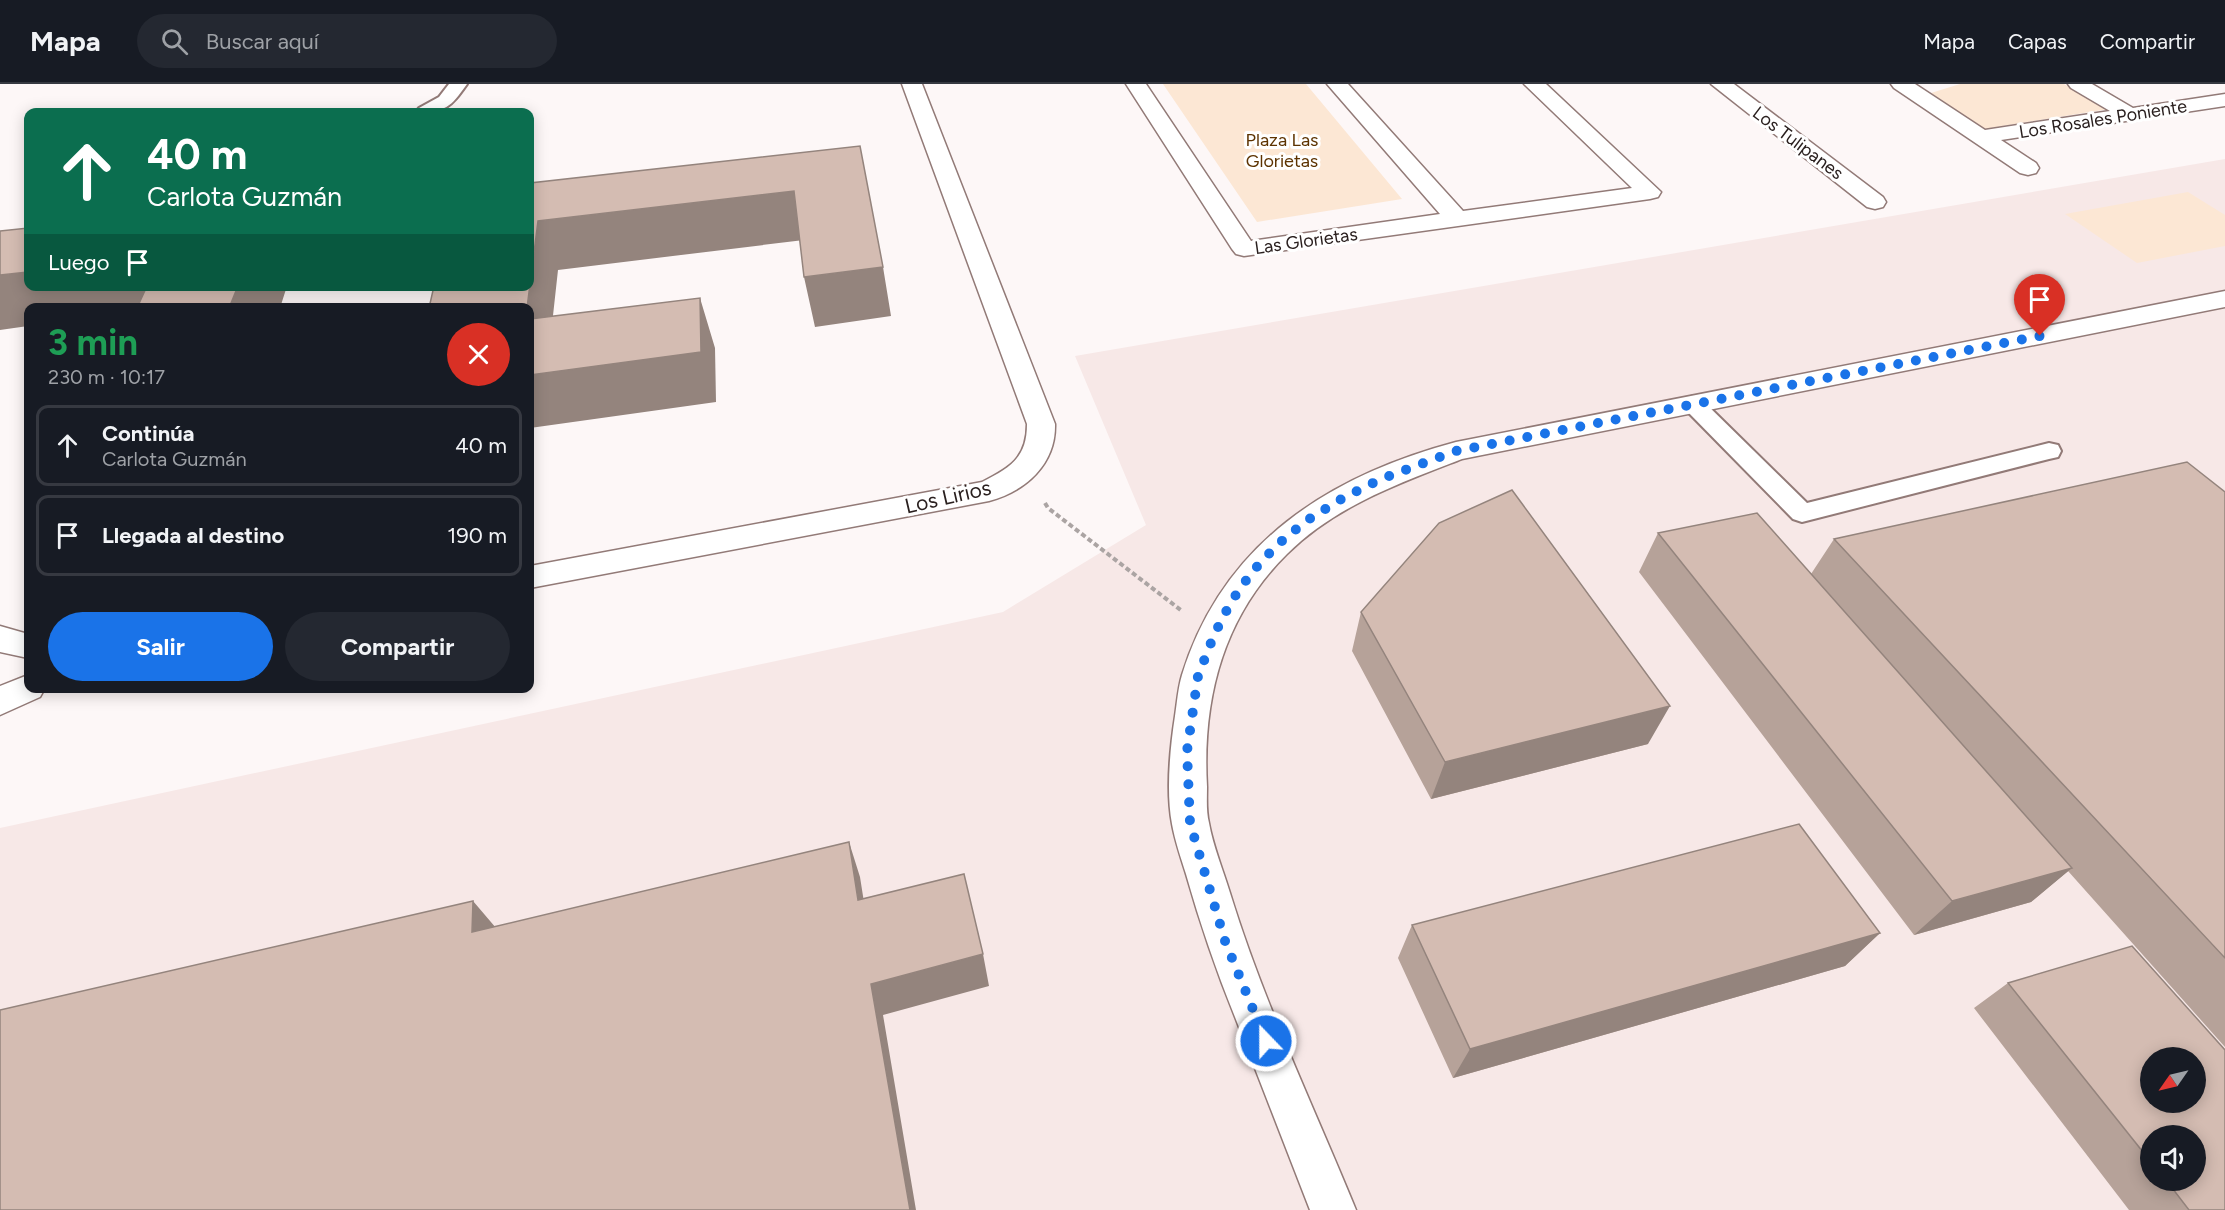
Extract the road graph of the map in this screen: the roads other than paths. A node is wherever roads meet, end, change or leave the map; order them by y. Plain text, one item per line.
1 (458, 84) edge
2 (912, 84) edge
3 (1136, 84) edge
4 (1337, 84) edge
5 (1534, 84) edge
6 (1721, 84) edge
7 (1937, 84) edge
8 (2078, 84) edge
9 (1907, 88) edge
10 (2225, 100) edge
11 (432, 108) edge
12 (2131, 115) junction
13 (1981, 137) junction
14 (2028, 168) dead end
15 (1875, 202) dead end
16 (1457, 219) junction
17 (2225, 299) edge
18 (1694, 404) junction
19 (2049, 451) dead end
20 (534, 576) edge
21 (0, 639) edge
22 (24, 645) edge
23 (24, 690) edge
24 (0, 701) edge
25 (1333, 1210) edge

1 - 11 lane
2 - 20 street, Los Lirios
3 - 16 street, Las Glorietas
4 - 16 street
5 - 16 street, Las Glorietas
6 - 15 street, Los Tulipanes
7 - 9 street
8 - 12 street
9 - 13 street
10 - 12 street, Los Rosales Poniente
12 - 13 street, Los Rosales Poniente
13 - 14 street
17 - 18 street
18 - 19 lane
18 - 25 street
21 - 22 street
23 - 24 street

